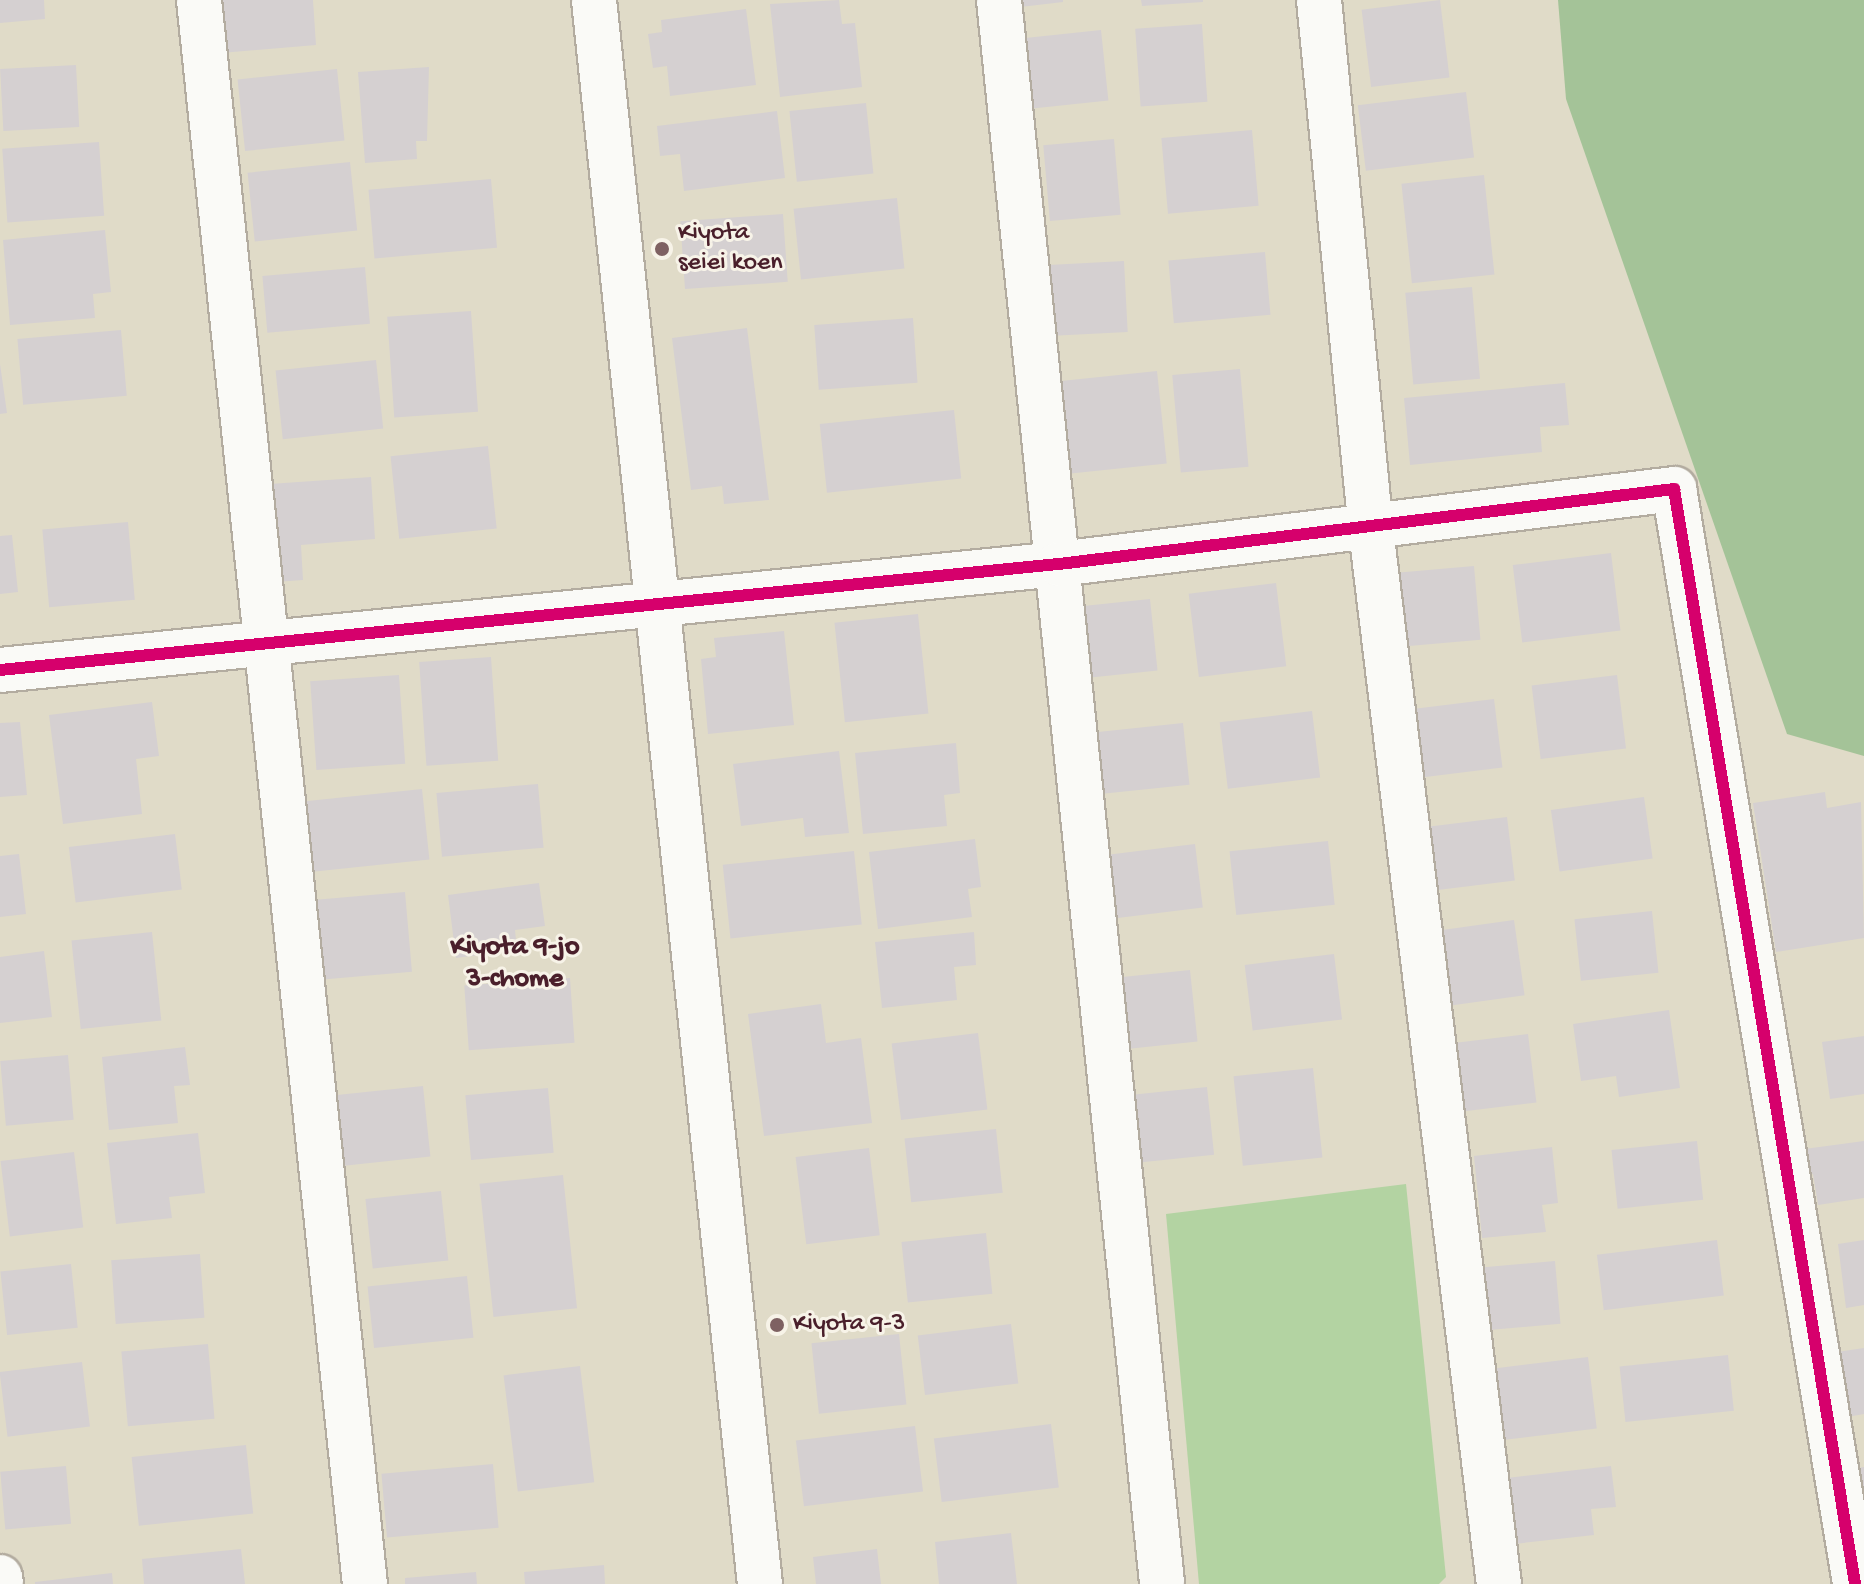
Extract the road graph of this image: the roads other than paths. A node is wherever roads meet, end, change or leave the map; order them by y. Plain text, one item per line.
1 (199, 0) edge
2 (594, 0) edge
3 (999, 0) edge
4 (1319, 0) edge
5 (1371, 530) junction
6 (1059, 564) junction
7 (658, 602) junction
8 (268, 643) junction
9 (0, 670) edge
10 (0, 1577) edge
11 (1, 1584) edge
12 (365, 1584) edge
13 (760, 1584) edge
14 (1162, 1584) edge
15 (1499, 1584) edge
16 (1851, 1584) edge

1 - 8 street
2 - 7 street
3 - 6 street
4 - 5 street
5 - 6 street
5 - 15 street
5 - 16 street
6 - 7 street
6 - 14 street
7 - 8 street
7 - 13 street
8 - 9 street
8 - 12 street
10 - 11 street

